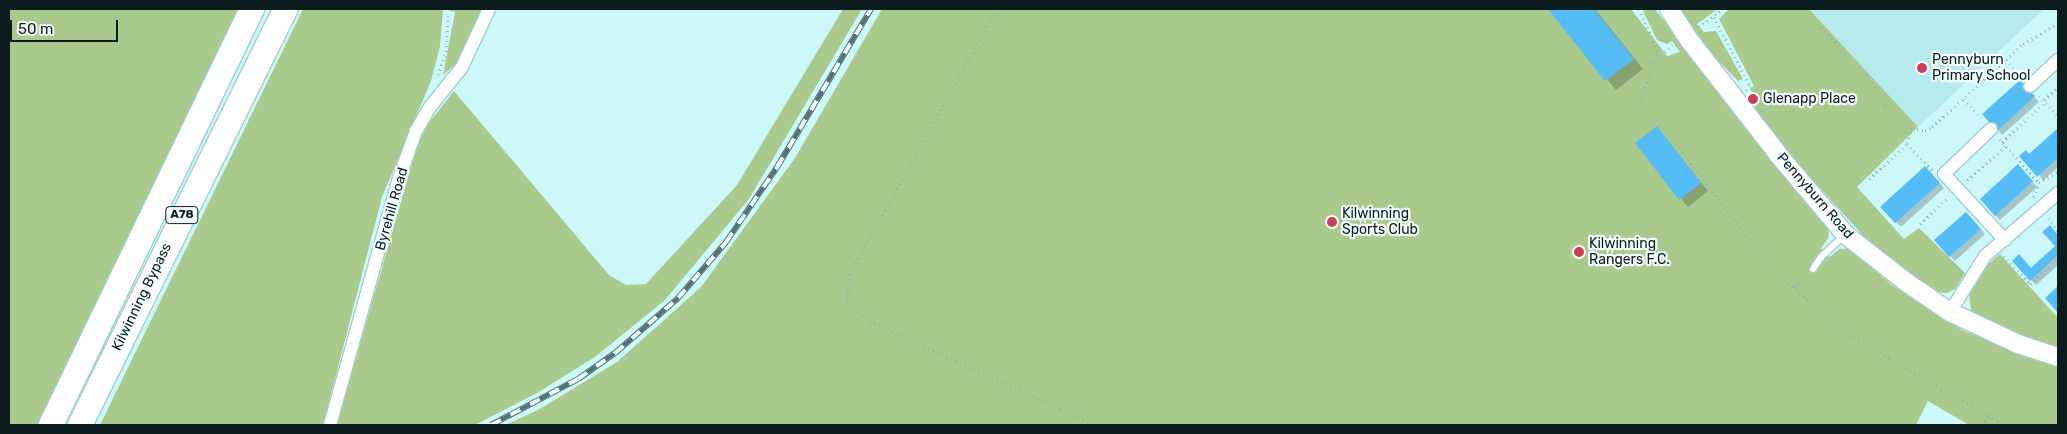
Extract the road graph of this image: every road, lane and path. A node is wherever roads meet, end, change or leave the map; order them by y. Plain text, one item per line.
1 (252, 9) edge
2 (286, 9) edge
3 (489, 9) edge
4 (997, 9) edge
5 (1639, 9) edge
6 (1669, 9) edge
7 (1723, 9) edge
8 (1804, 9) edge
9 (448, 16) dead end
10 (1714, 17) junction
11 (2058, 23) edge
12 (1700, 27) dead end
13 (1674, 44) dead end
14 (1661, 57) junction
15 (2058, 60) edge
16 (2030, 86) dead end
17 (2058, 87) edge
18 (441, 94) junction
19 (1737, 98) junction
20 (1964, 99) junction
21 (1912, 128) junction
22 (1991, 129) junction
23 (2002, 142) junction
24 (1907, 144) junction
25 (2006, 146) junction
26 (2058, 171) edge
27 (1944, 174) junction
28 (1869, 179) dead end
29 (2039, 183) junction
30 (1958, 189) junction
31 (2058, 192) edge
32 (2027, 202) dead end
33 (1920, 224) dead end
34 (1846, 235) junction
35 (2005, 240) junction
36 (1993, 249) junction
37 (2058, 258) edge
38 (1813, 269) dead end
39 (1800, 281) dead end
40 (1794, 287) junction
41 (1950, 312) junction
42 (2058, 357) edge
43 (1990, 415) junction
44 (51, 425) edge
45 (80, 425) edge
46 (330, 425) edge
47 (1096, 425) edge
48 (1981, 425) edge
49 (2006, 425) edge

1 - 44 highway, Kilwinning Bypass / A78
2 - 45 highway, Kilwinning Bypass / A78
3 - 18 street, Byrehill Road
4 - 47 path
5 - 14 path
6 - 19 street, Pennyburn Road
7 - 10 path
8 - 21 path
9 - 18 path
10 - 12 path
10 - 19 path
11 - 20 path
13 - 14 path
14 - 40 path
15 - 16 street
17 - 23 path
18 - 46 street, Byrehill Road
19 - 34 street, Pennyburn Road
20 - 21 path
20 - 22 path
21 - 24 path
22 - 23 path
22 - 27 street
23 - 25 path
24 - 27 path
24 - 28 path
25 - 29 path
25 - 30 path
26 - 29 path
27 - 30 street
29 - 32 path
30 - 33 path
30 - 35 street
31 - 35 street
34 - 38 lane
34 - 41 street, Pennyburn Road
35 - 36 street
36 - 37 path
36 - 41 street
39 - 40 path
40 - 43 path
41 - 42 street, Pennyburn Road
43 - 48 path
43 - 49 path

